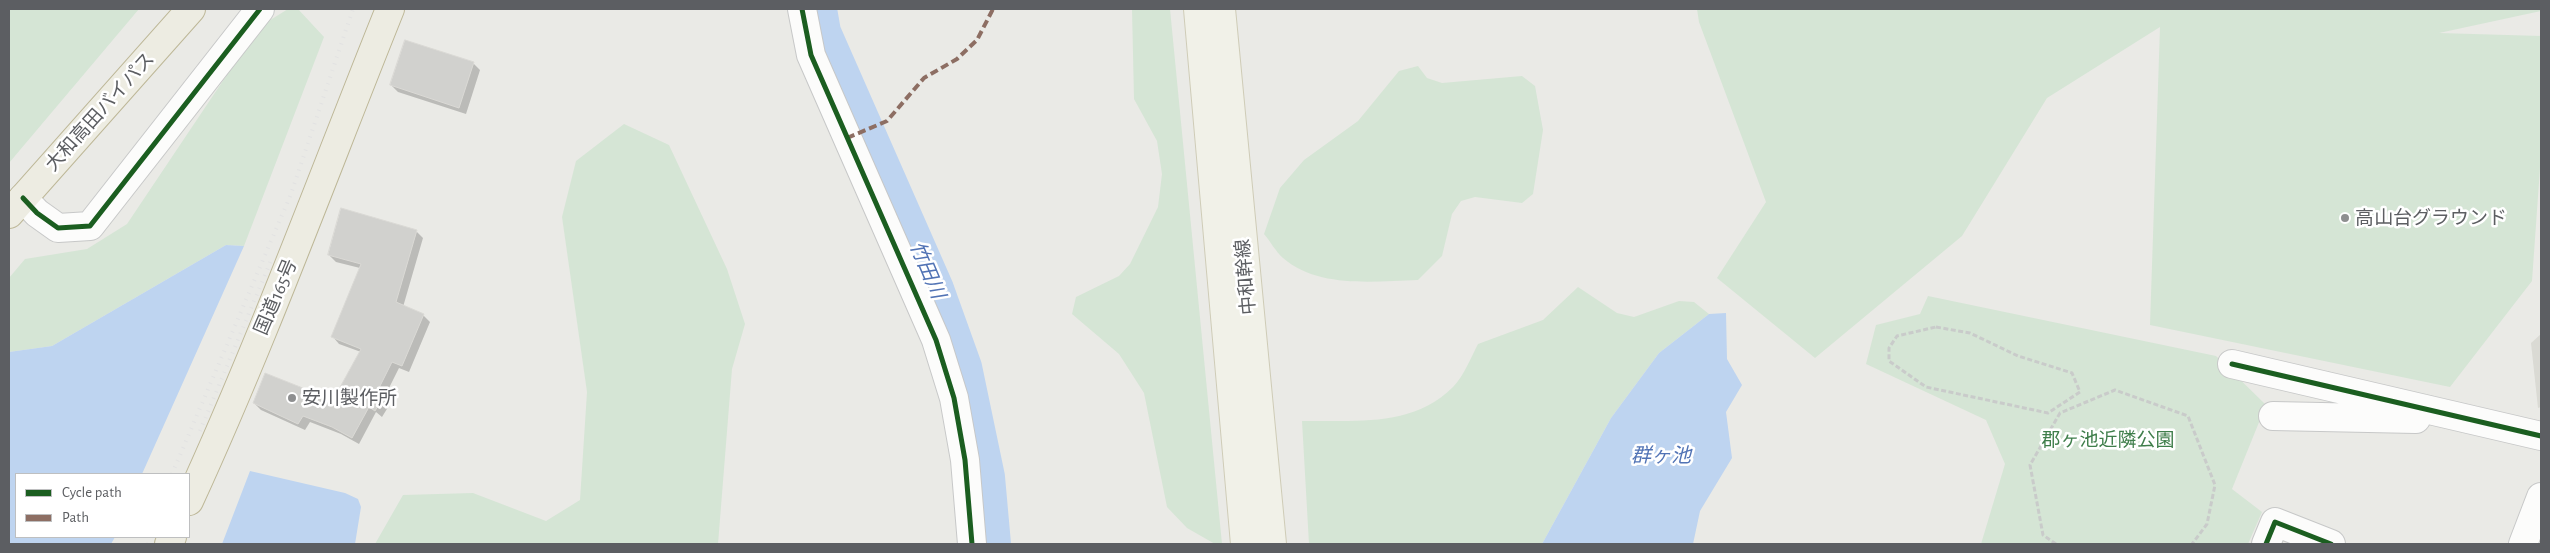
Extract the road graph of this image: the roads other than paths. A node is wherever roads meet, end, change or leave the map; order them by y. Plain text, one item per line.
1 (191, 9) edge
2 (260, 9) edge
3 (382, 9) edge
4 (390, 9) edge
5 (802, 9) edge
6 (1198, 9) edge
7 (1221, 9) edge
8 (356, 91) junction
9 (16, 206) edge
10 (2232, 364) dead end
11 (2272, 416) dead end
12 (2474, 420) junction
13 (2541, 436) edge
14 (2541, 497) edge
15 (190, 499) edge
16 (972, 544) edge
17 (1245, 544) edge
18 (1272, 544) edge
19 (2266, 544) edge
20 (2331, 544) edge
21 (2523, 544) edge

1 - 9 highway, 大和高田バイパス
2 - 9 street
3 - 8 highway, 国道165号
4 - 8 highway, 国道165号
5 - 16 street
6 - 17 main road, 中和幹線
7 - 18 main road, 中和幹線
8 - 15 highway, 国道165号
10 - 12 street
11 - 12 street
12 - 13 street
14 - 21 street
19 - 20 street

